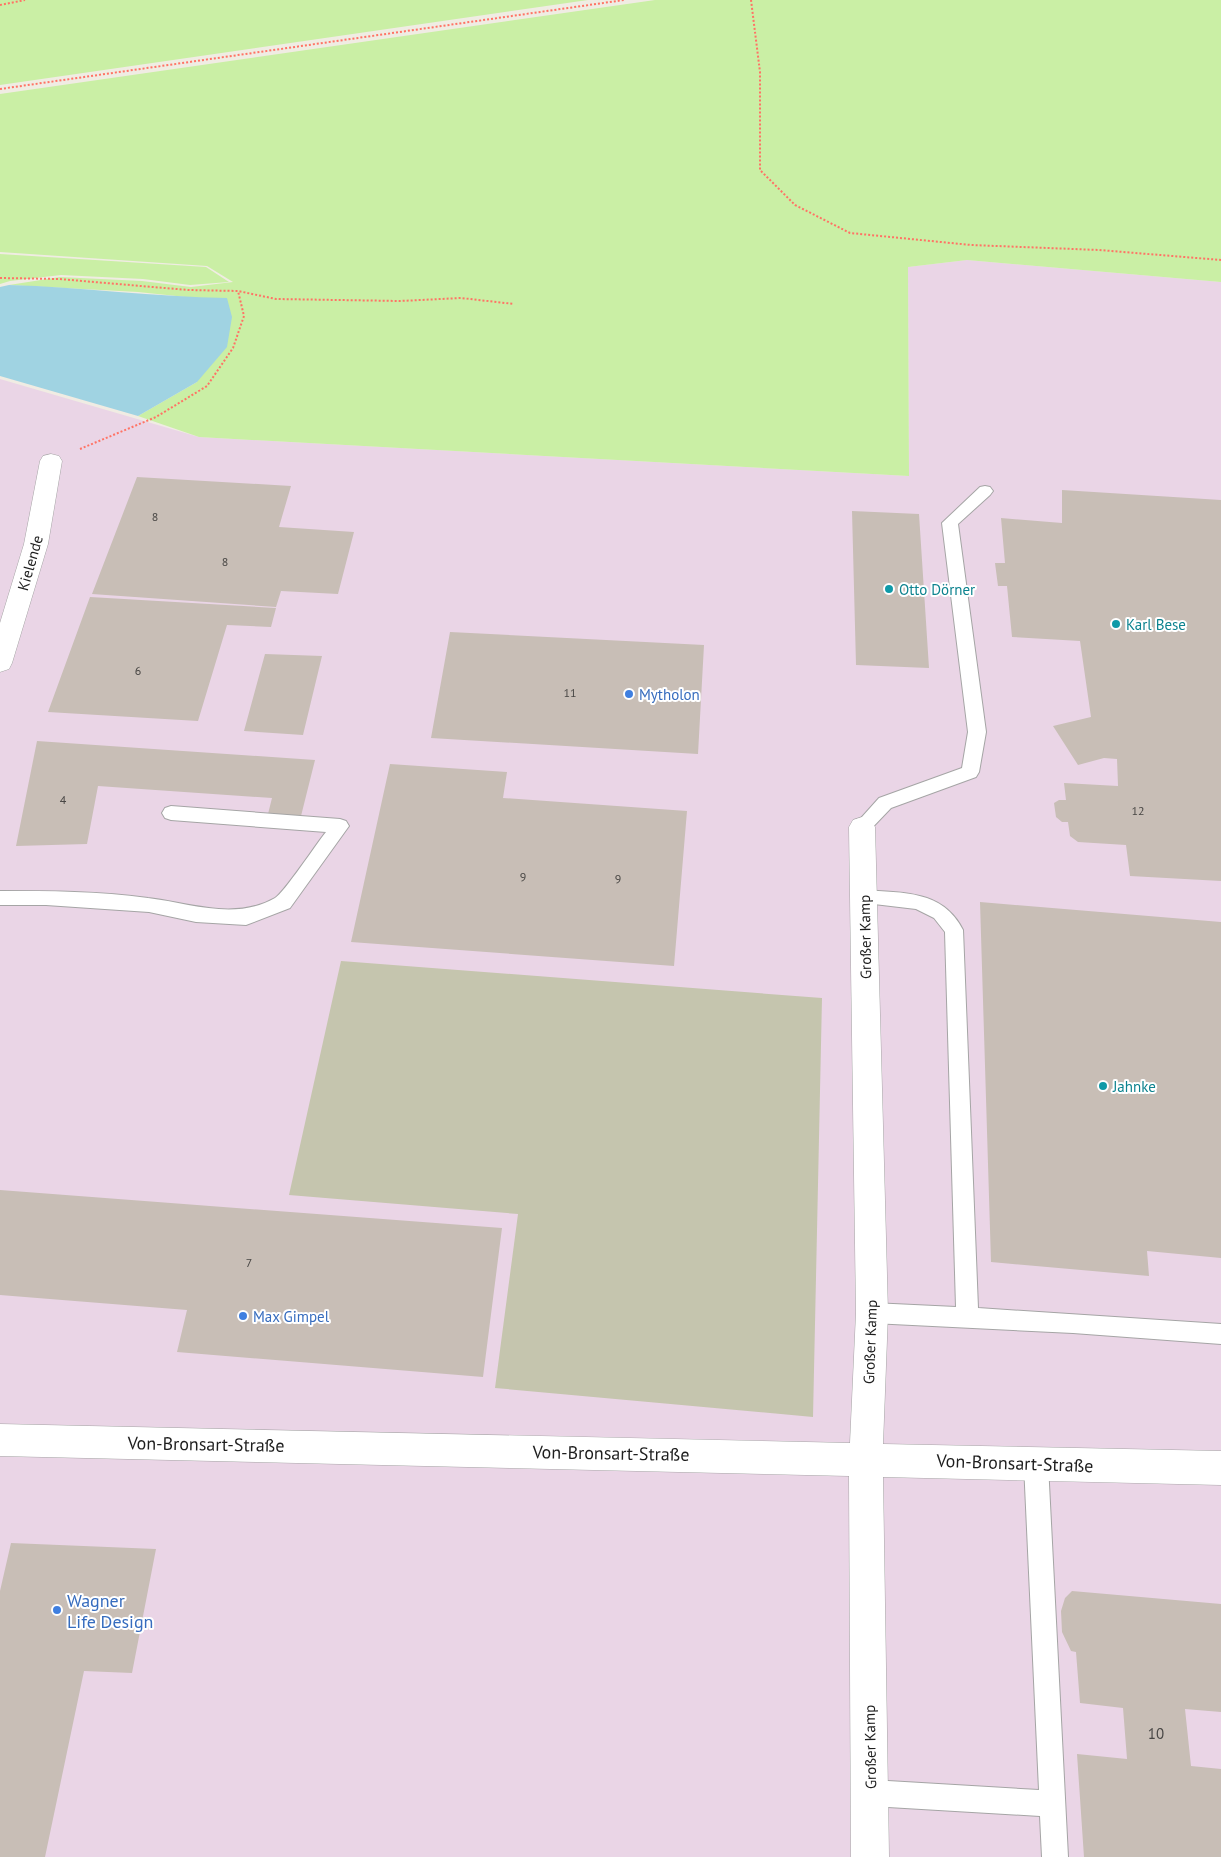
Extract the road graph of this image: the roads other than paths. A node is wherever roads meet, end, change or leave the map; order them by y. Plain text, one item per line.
1 (51, 461) road end
2 (985, 491) dead end
3 (0, 663) edge
4 (171, 813) dead end
5 (862, 827) joint
6 (864, 897) junction
7 (0, 898) edge
8 (872, 1313) junction
9 (967, 1318) junction
10 (1221, 1334) edge
11 (0, 1440) edge
12 (866, 1458) junction
13 (1036, 1464) junction
14 (1221, 1468) edge
15 (871, 1793) junction
16 (1053, 1804) junction
17 (870, 1857) edge
18 (1055, 1857) edge

1 - 3 street, Kielende
2 - 5 lane
4 - 7 lane
5 - 6 street, Großer Kamp
6 - 8 street, Großer Kamp
6 - 9 lane
8 - 9 lane
8 - 12 street, Großer Kamp
9 - 10 lane
11 - 12 street, Von-Bronsart-Straße
12 - 13 street, Von-Bronsart-Straße
12 - 15 street, Großer Kamp
13 - 14 street, Von-Bronsart-Straße
13 - 16 lane
15 - 16 lane
15 - 17 street, Großer Kamp
16 - 18 lane

